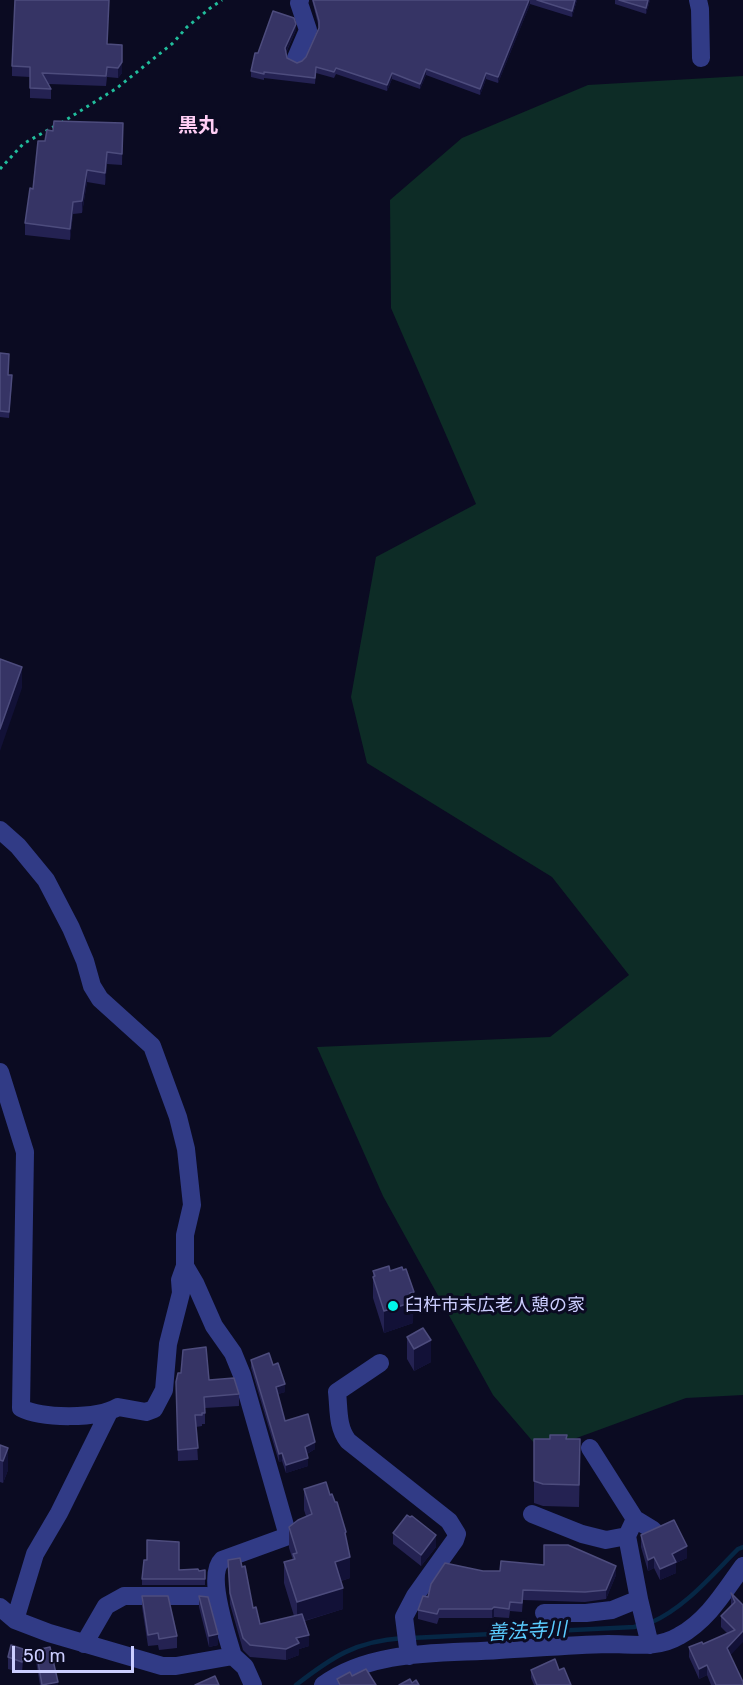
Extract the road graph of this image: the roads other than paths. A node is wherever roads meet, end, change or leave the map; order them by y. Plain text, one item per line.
1 (300, 0) edge
2 (698, 0) edge
3 (296, 58) dead end
4 (701, 58) dead end
5 (0, 830) edge
6 (0, 1072) edge
7 (185, 1266) junction
8 (380, 1363) dead end
9 (109, 1412) junction
10 (590, 1448) dead end
11 (532, 1514) dead end
12 (635, 1519) junction
13 (653, 1530) edge
14 (627, 1536) junction
15 (743, 1566) edge
16 (217, 1598) junction
17 (640, 1604) junction
18 (0, 1606) edge
19 (544, 1613) dead end
20 (15, 1620) junction
21 (649, 1641) junction
22 (84, 1644) junction
23 (409, 1653) junction
24 (233, 1656) junction
25 (253, 1685) edge
26 (323, 1685) edge

1 - 3 street
2 - 4 street
5 - 7 street
6 - 9 street
7 - 9 street
7 - 16 street
8 - 23 street
9 - 20 street
10 - 12 street
11 - 14 street
12 - 13 street
12 - 14 street
14 - 17 street
15 - 21 street
16 - 22 street
16 - 24 street
17 - 19 street
17 - 21 street
18 - 20 street
20 - 22 street
21 - 23 street
22 - 24 street
23 - 26 street
24 - 25 street

